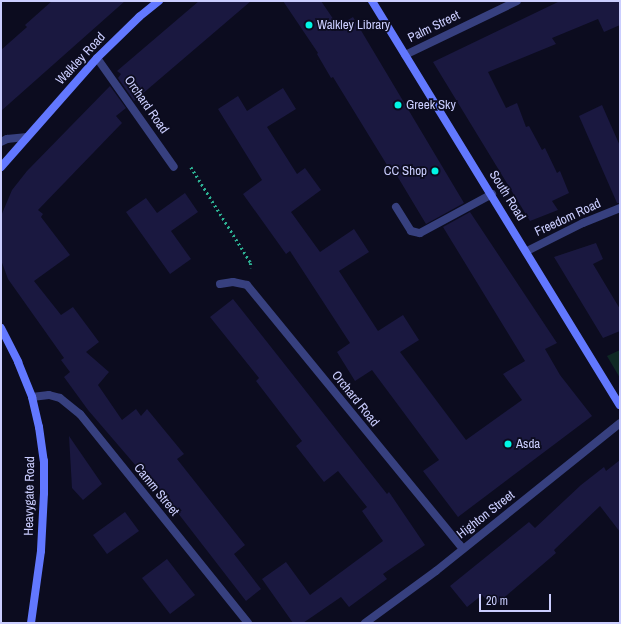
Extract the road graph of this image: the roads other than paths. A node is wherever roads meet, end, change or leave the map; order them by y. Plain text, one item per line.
1 (159, 1) edge
2 (372, 1) edge
3 (517, 1) edge
4 (405, 55) junction
5 (97, 58) junction
6 (25, 137) junction
7 (1, 142) edge
8 (1, 167) edge
9 (174, 167) road end
10 (492, 194) junction
11 (396, 207) dead end
12 (620, 208) edge
13 (527, 251) junction
14 (220, 284) dead end
15 (1, 328) edge
16 (32, 397) junction
17 (620, 405) edge
18 (620, 422) edge
19 (462, 548) junction
20 (31, 623) edge
21 (248, 623) edge
22 (364, 623) edge

1 - 5 street, Walkley Road
2 - 4 street, South Road
3 - 4 street, Palm Street
4 - 10 street, South Road
5 - 6 street, Walkley Road
5 - 9 street, Orchard Road
6 - 7 street
6 - 8 street
10 - 11 street
10 - 13 street, South Road
12 - 13 street, Freedom Road
13 - 17 street, South Road
14 - 19 street, Orchard Road
15 - 16 street, Heavygate Road
16 - 20 street, Heavygate Road
16 - 21 street, Camm Street
18 - 19 street, Highton Street
19 - 22 street, Highton Street

